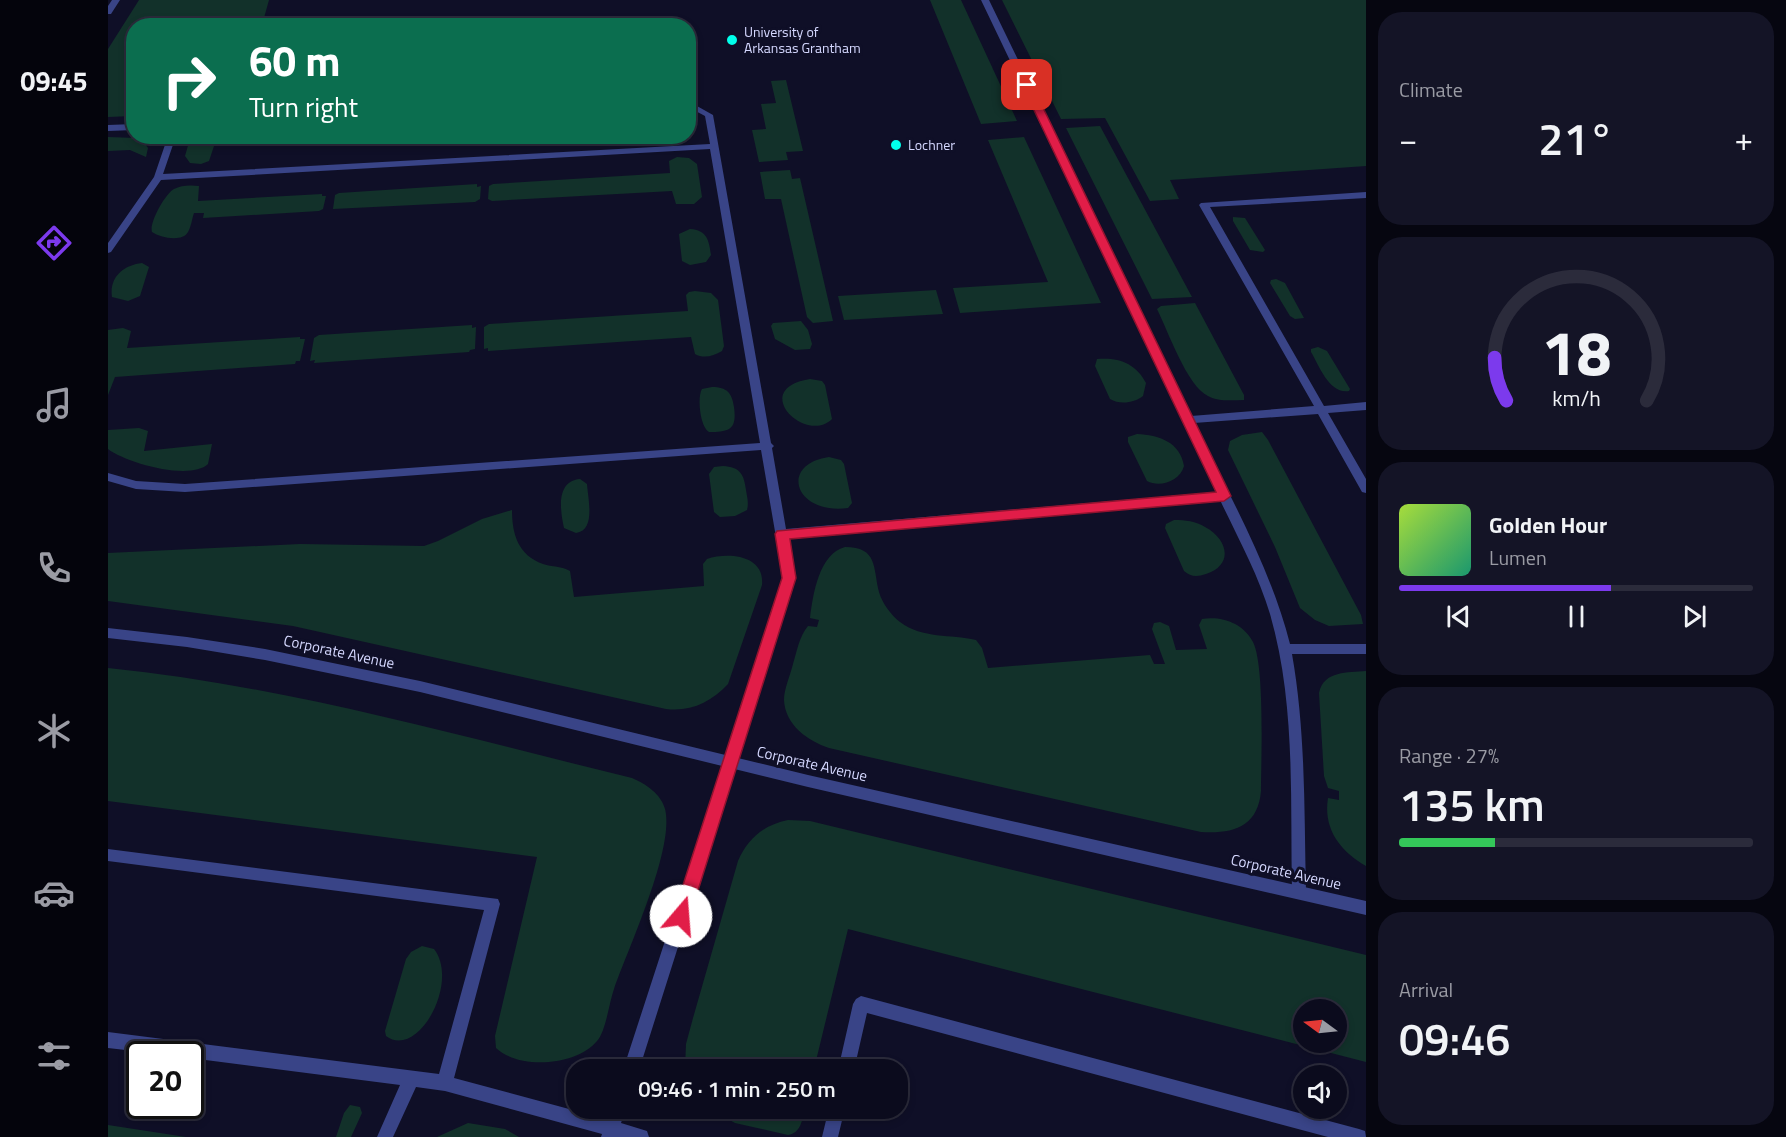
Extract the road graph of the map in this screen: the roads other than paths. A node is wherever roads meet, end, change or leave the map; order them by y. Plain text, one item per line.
1 (116, 0) edge
2 (985, 0) edge
3 (108, 12) edge
4 (696, 108) edge
5 (126, 127) edge
6 (108, 128) edge
7 (168, 144) edge
8 (714, 146) junction
9 (158, 177) junction
10 (1366, 195) edge
11 (108, 250) edge
12 (1366, 406) edge
13 (1320, 409) junction
14 (1189, 420) junction
15 (768, 446) junction
16 (108, 477) edge
17 (1366, 489) edge
18 (1224, 496) junction
19 (782, 534) junction
20 (108, 633) edge
21 (1284, 649) junction
22 (1366, 649) edge
23 (732, 762) junction
24 (108, 855) edge
25 (1299, 892) junction
26 (1366, 908) edge
27 (108, 1040) edge
28 (635, 1059) edge
29 (848, 1059) edge
30 (411, 1079) junction
31 (446, 1083) junction
32 (834, 1119) edge
33 (610, 1133) edge
34 (385, 1137) edge
35 (641, 1137) edge
36 (830, 1137) edge
37 (1359, 1137) edge

1 - 3 street
2 - 14 street
4 - 8 street
5 - 6 street
7 - 9 street
8 - 9 street
8 - 15 street
9 - 11 street
10 - 13 street
12 - 13 street
13 - 14 street
13 - 17 street
14 - 18 street
15 - 16 street
15 - 19 street
18 - 19 street
18 - 21 street
19 - 23 street
20 - 23 street, Corporate Avenue
21 - 22 street
21 - 25 street
23 - 25 street, Corporate Avenue
23 - 28 street
24 - 31 street
25 - 26 street, Corporate Avenue
27 - 30 street
29 - 37 street
30 - 31 street
30 - 34 street
31 - 33 street
32 - 36 street
33 - 35 street

